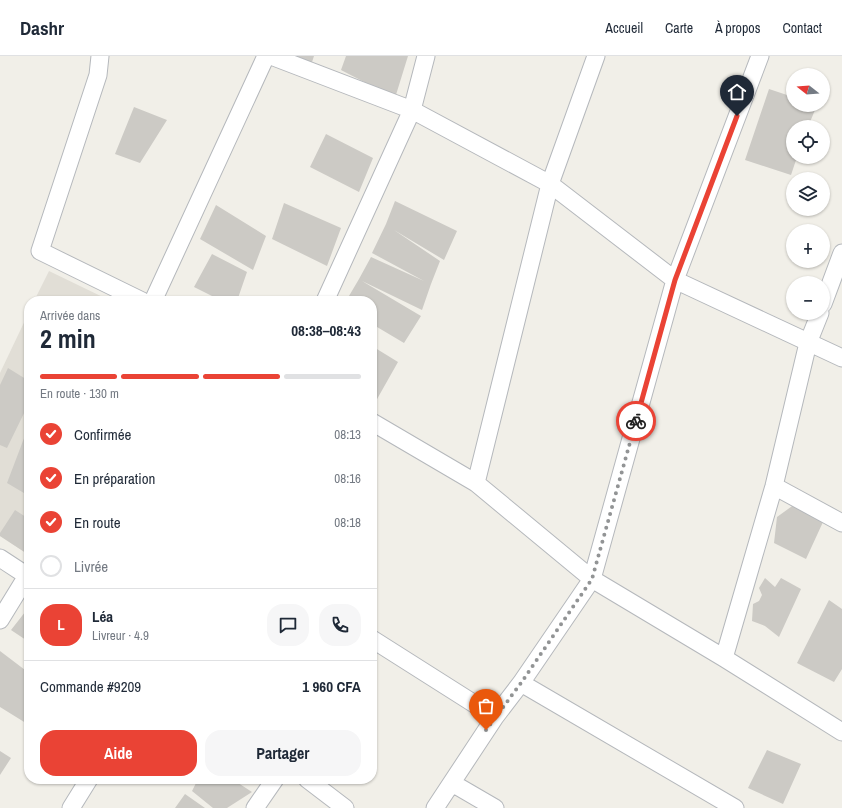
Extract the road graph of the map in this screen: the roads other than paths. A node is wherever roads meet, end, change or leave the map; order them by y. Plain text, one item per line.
1 (100, 56) edge
2 (266, 56) edge
3 (270, 56) edge
4 (426, 56) edge
5 (596, 56) edge
6 (760, 56) edge
7 (412, 110) junction
8 (550, 184) junction
9 (842, 253) edge
10 (675, 280) junction
11 (830, 285) edge
12 (132, 296) edge
13 (155, 296) edge
14 (327, 296) edge
15 (817, 320) edge
16 (808, 343) junction
17 (842, 358) edge
18 (377, 425) edge
19 (476, 483) junction
20 (774, 486) junction
21 (842, 523) edge
22 (0, 558) edge
23 (24, 574) edge
24 (592, 579) junction
25 (24, 583) edge
26 (0, 620) edge
27 (377, 642) edge
28 (724, 658) junction
29 (521, 683) junction
30 (495, 717) junction
31 (842, 732) edge
32 (452, 783) junction
33 (86, 784) edge
34 (272, 784) edge
35 (314, 784) edge
36 (72, 808) edge
37 (255, 808) edge
38 (345, 808) edge
39 (435, 808) edge
40 (495, 808) edge
41 (735, 808) edge

1 - 12 street
2 - 13 street
3 - 7 street
4 - 7 street
5 - 8 street
6 - 10 street
7 - 8 street
7 - 14 street
8 - 10 street
8 - 19 street
9 - 11 street
10 - 16 street
10 - 24 street
15 - 16 street
16 - 17 street
16 - 20 street
18 - 19 street
19 - 24 street
20 - 21 street
20 - 28 street
22 - 23 street
24 - 28 street
24 - 29 street
25 - 26 street
27 - 30 street
28 - 31 street
29 - 30 street
29 - 41 street
30 - 32 street
32 - 39 street
32 - 40 street
33 - 36 street
34 - 37 street
35 - 38 street

